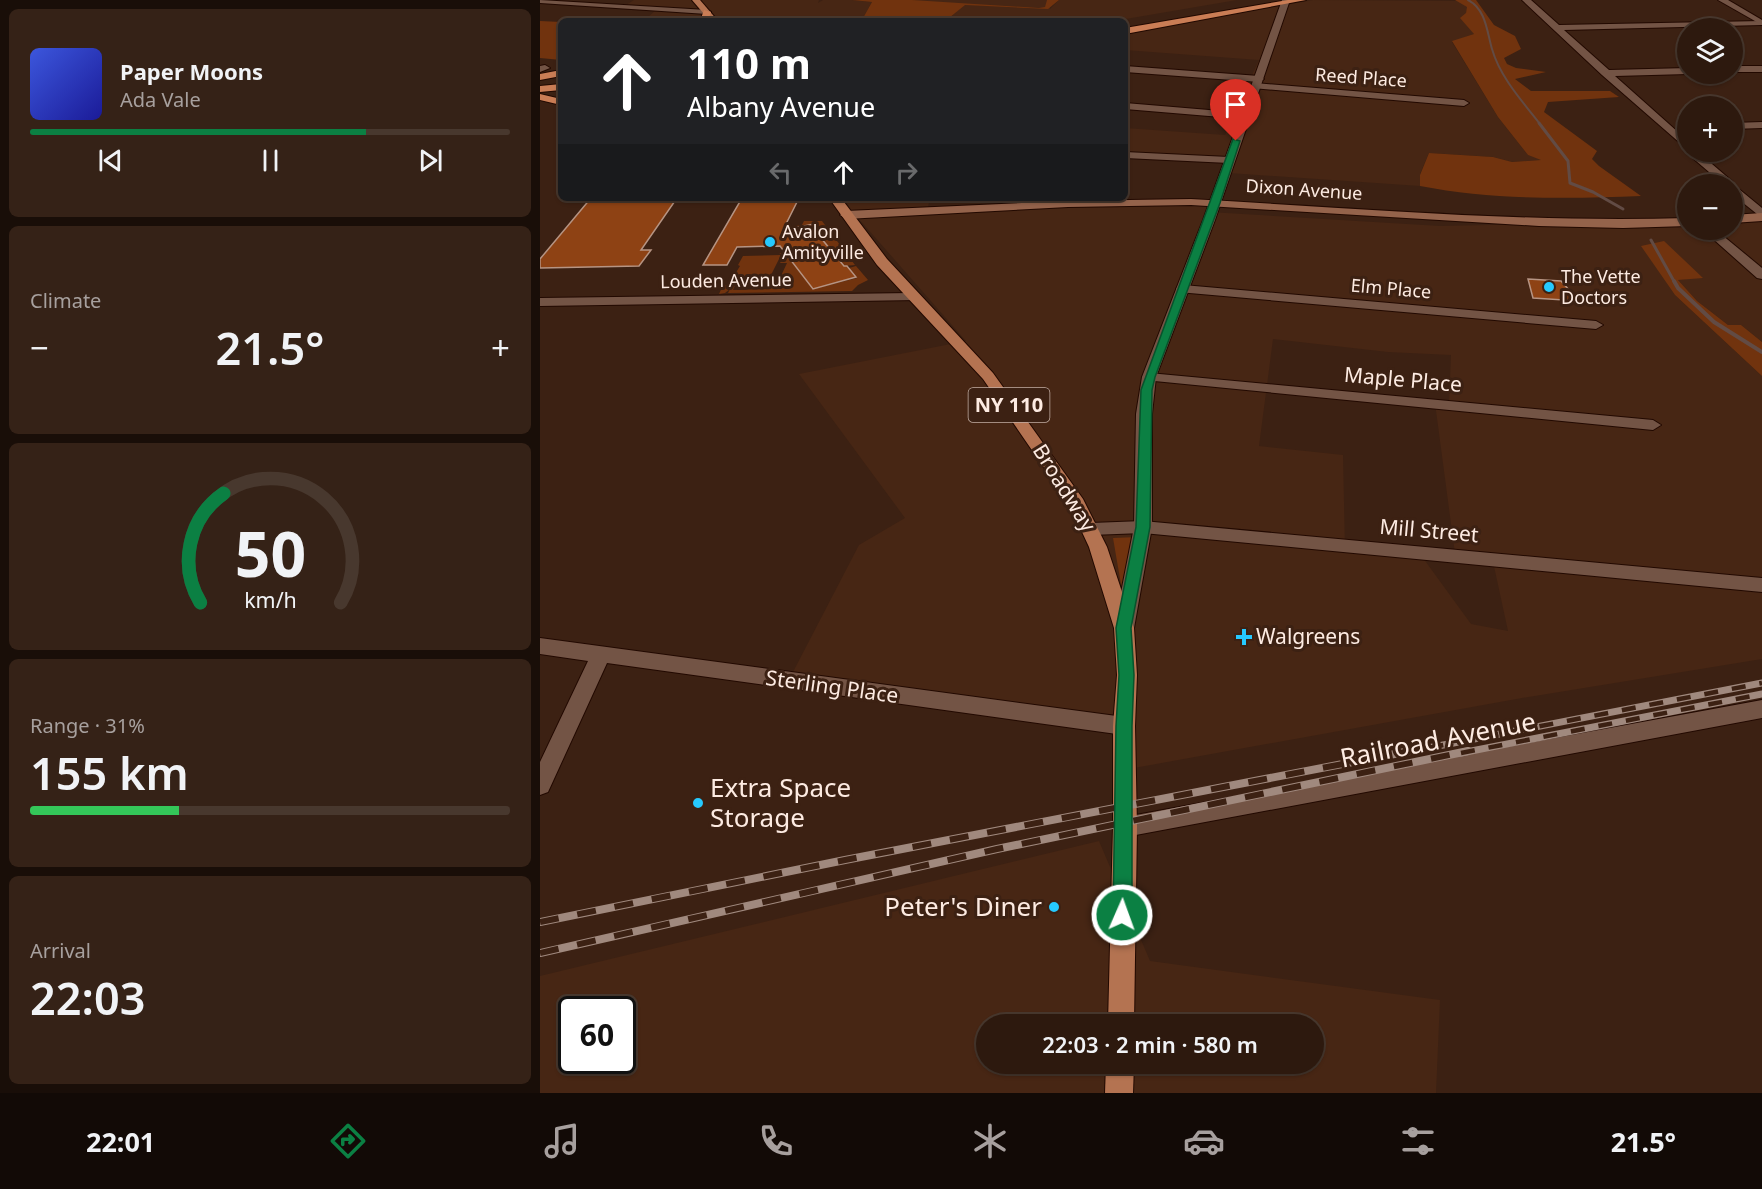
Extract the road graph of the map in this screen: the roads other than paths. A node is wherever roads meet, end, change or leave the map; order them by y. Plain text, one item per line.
1 (696, 0) edge
2 (1252, 0) edge
3 (1302, 0) edge
4 (1526, 0) edge
5 (1722, 0) edge
6 (540, 1) edge
7 (1286, 1) edge
8 (707, 12) junction
9 (705, 18) edge
10 (712, 18) edge
11 (1128, 21) edge
12 (1762, 23) edge
13 (1556, 28) junction
14 (1128, 30) edge
15 (1128, 69) edge
16 (1743, 69) edge
17 (1762, 69) edge
18 (1677, 70) edge
19 (541, 73) edge
20 (558, 73) edge
21 (1605, 73) junction
22 (558, 77) edge
23 (1257, 82) junction
24 (558, 87) edge
25 (540, 88) edge
26 (540, 97) edge
27 (558, 101) edge
28 (1464, 103) dead end
29 (1128, 106) edge
30 (1245, 116) junction
31 (1762, 125) edge
32 (1743, 126) edge
33 (1666, 128) junction
34 (1677, 128) edge
35 (1677, 138) edge
36 (1128, 155) edge
37 (1229, 160) junction
38 (1704, 162) edge
39 (1717, 174) edge
40 (1743, 198) edge
41 (837, 201) edge
42 (1215, 203) junction
43 (846, 215) junction
44 (1762, 215) edge
45 (1743, 218) edge
46 (1677, 222) edge
47 (1721, 240) edge
48 (1762, 275) edge
49 (1183, 289) junction
50 (912, 297) junction
51 (540, 302) edge
52 (1596, 325) dead end
53 (1149, 377) junction
54 (1653, 425) dead end
55 (1143, 527) junction
56 (1091, 529) junction
57 (1762, 585) edge
58 (1124, 628) junction
59 (540, 646) edge
60 (601, 655) junction
61 (1762, 709) edge
62 (1124, 726) junction
63 (540, 785) edge
64 (1125, 828) junction
65 (1120, 1014) edge
66 (1120, 1074) edge
67 (1119, 1093) edge

1 - 8 main road
2 - 11 highway
3 - 7 highway
4 - 13 street
5 - 12 street
6 - 8 street
7 - 14 highway
7 - 23 street
8 - 9 highway
8 - 10 main road
12 - 13 street
13 - 21 street
15 - 23 street, Reed Place
16 - 17 street
18 - 21 street
19 - 20 highway
19 - 22 highway
21 - 33 street
23 - 28 street, Reed Place
23 - 30 street
24 - 25 highway
26 - 27 highway
29 - 30 street
30 - 37 street
31 - 32 street
33 - 34 street
33 - 35 street
36 - 37 street
37 - 42 street
38 - 39 street
40 - 44 street
41 - 43 main road, Broadway / NY 110
42 - 43 main road, Dixon Avenue
42 - 46 main road, Dixon Avenue
42 - 49 street
43 - 50 main road, Broadway / NY 110
44 - 45 main road
47 - 48 street
49 - 52 street, Elm Place
49 - 53 street
50 - 51 street, Louden Avenue
50 - 56 main road, Broadway / NY 110
53 - 54 street, Maple Place
53 - 55 street
55 - 56 street, Mill Street
55 - 57 street, Mill Street
55 - 58 street
56 - 58 main road, Broadway / NY 110
58 - 62 main road, Broadway / NY 110
59 - 60 street, Sterling Place
60 - 62 street, Sterling Place
60 - 63 street
61 - 64 street, Railroad Avenue
62 - 64 main road, Broadway / NY 110
64 - 65 main road, Broadway / NY 110
66 - 67 main road

